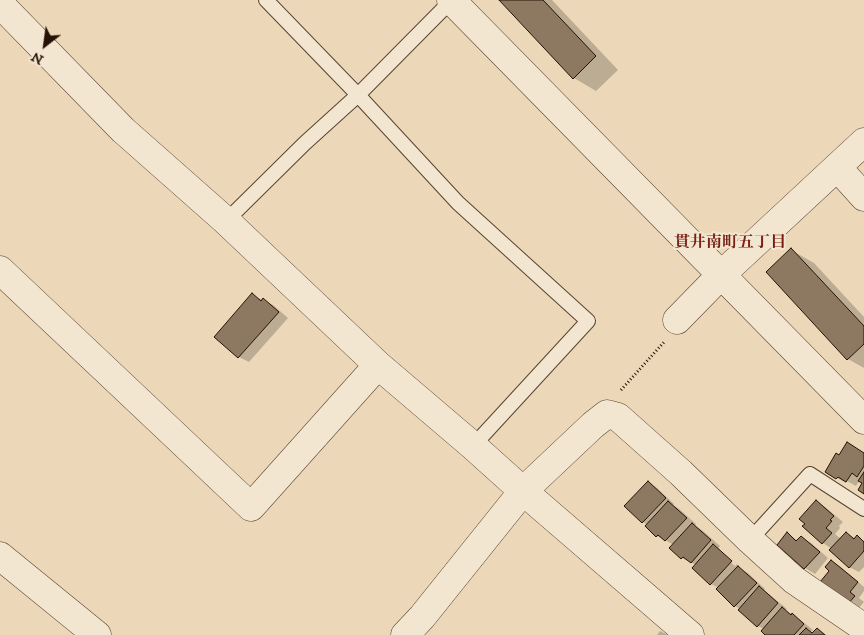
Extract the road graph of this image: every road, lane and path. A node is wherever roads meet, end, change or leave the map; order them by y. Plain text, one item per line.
1 (266, 0) edge
2 (452, 0) edge
3 (0, 4) edge
4 (358, 95) junction
5 (864, 142) edge
6 (837, 167) junction
7 (864, 197) edge
8 (226, 221) junction
9 (0, 270) edge
10 (722, 274) junction
11 (677, 320) joint
12 (378, 365) junction
13 (606, 414) junction
14 (862, 414) edge
15 (473, 446) junction
16 (523, 491) junction
17 (864, 510) edge
18 (750, 540) junction
19 (0, 556) edge
20 (856, 625) edge
21 (97, 635) edge
22 (405, 635) edge
23 (690, 635) edge

1 - 4 lane
2 - 4 lane
2 - 10 street
3 - 8 street
4 - 8 lane
4 - 15 lane
5 - 6 street
6 - 7 street
6 - 10 street
8 - 12 street
9 - 12 street
10 - 11 street
10 - 14 street
11 - 13 path
12 - 15 street
13 - 16 street
13 - 18 street
15 - 16 street
16 - 22 street
16 - 23 street
17 - 18 lane
18 - 20 street
19 - 21 street

